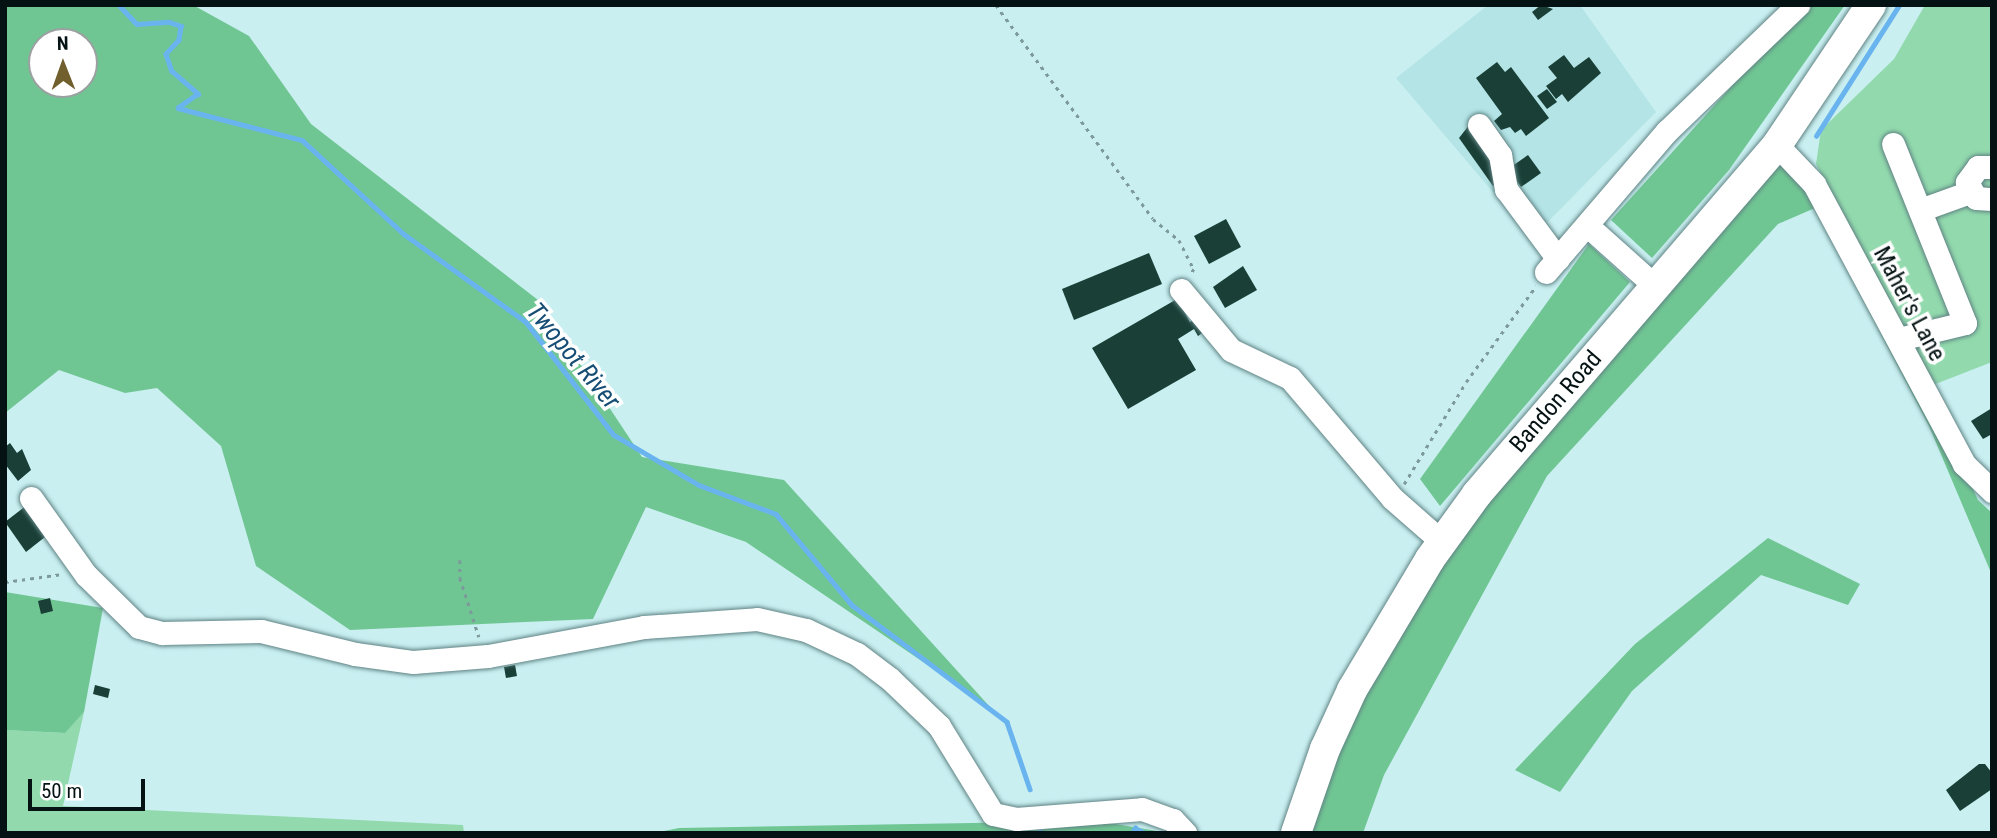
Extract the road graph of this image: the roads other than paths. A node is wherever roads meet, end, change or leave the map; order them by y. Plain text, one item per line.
1 (1798, 5) edge
2 (1871, 5) edge
3 (1479, 125) dead end
4 (1893, 144) dead end
5 (1777, 145) junction
6 (1992, 167) edge
7 (1970, 192) junction
8 (1992, 200) edge
9 (1920, 210) junction
10 (1589, 227) junction
11 (1656, 287) junction
12 (1181, 290) road end
13 (1899, 339) junction
14 (1992, 491) edge
15 (31, 498) dead end
16 (1442, 542) junction
17 (1185, 833) edge
18 (1296, 833) edge

1 - 10 street
2 - 5 main road, Bandon Road
3 - 10 street
4 - 9 street
5 - 11 main road, Bandon Road
5 - 13 street, Maher's Lane
6 - 7 street
7 - 8 street
7 - 9 street
9 - 13 street
10 - 11 street
11 - 16 main road, Bandon Road
12 - 16 street
13 - 14 street, Maher's Lane
15 - 17 street
16 - 18 main road, Bandon Road

